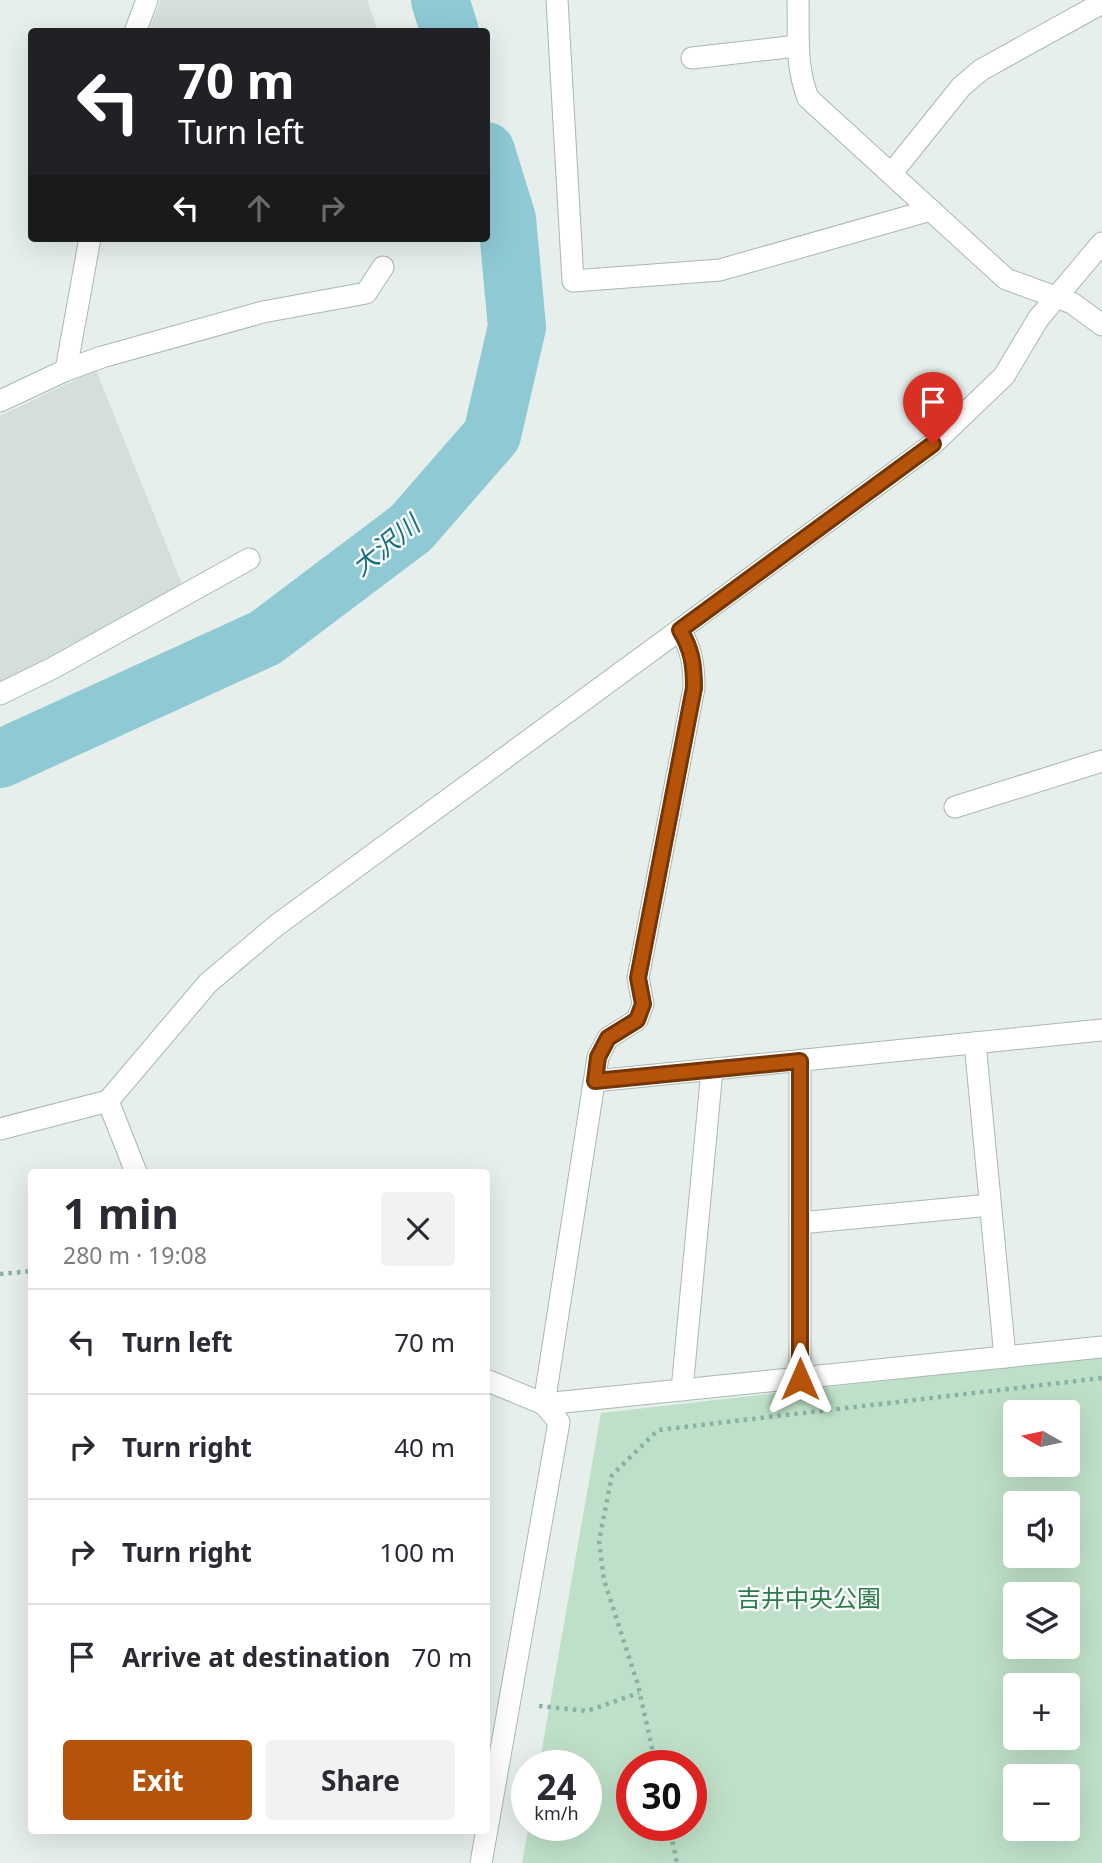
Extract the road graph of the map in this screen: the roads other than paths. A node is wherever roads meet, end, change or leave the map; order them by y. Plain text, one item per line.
1 (148, 0) edge
2 (557, 0) edge
3 (798, 0) edge
4 (1102, 3) edge
5 (137, 28) edge
6 (797, 46) junction
7 (692, 58) dead end
8 (891, 174) junction
9 (931, 210) junction
10 (89, 242) edge
11 (1102, 243) edge
12 (383, 267) dead end
13 (1058, 298) junction
14 (1102, 325) edge
15 (66, 369) junction
16 (0, 401) edge
17 (249, 559) dead end
18 (680, 630) junction
19 (0, 694) edge
20 (1102, 761) edge
21 (955, 807) dead end
22 (1102, 1030) edge
23 (975, 1043) junction
24 (800, 1061) junction
25 (712, 1070) junction
26 (595, 1081) junction
27 (108, 1101) junction
28 (0, 1129) edge
29 (135, 1169) edge
30 (990, 1205) junction
31 (800, 1223) junction
32 (1102, 1347) edge
33 (1004, 1357) junction
34 (800, 1379) junction
35 (490, 1382) edge
36 (681, 1390) junction
37 (544, 1404) junction
38 (490, 1812) edge
39 (486, 1834) edge
40 (481, 1863) edge

1 - 5 street
2 - 9 street
3 - 6 street
4 - 8 street
6 - 7 street
6 - 8 street
8 - 9 street
9 - 13 street
10 - 15 street
11 - 13 street
12 - 15 street
13 - 14 street
13 - 18 street
15 - 16 street
17 - 19 street
18 - 26 street
18 - 27 street
20 - 21 street
22 - 23 street
23 - 24 street
23 - 30 street
24 - 25 street
24 - 31 street
25 - 26 street
25 - 36 street
26 - 37 street
27 - 28 street
27 - 29 street
30 - 31 street
30 - 33 street
31 - 34 street
32 - 33 street
33 - 34 street
34 - 36 street
35 - 37 street
36 - 37 street
37 - 38 street
39 - 40 street

